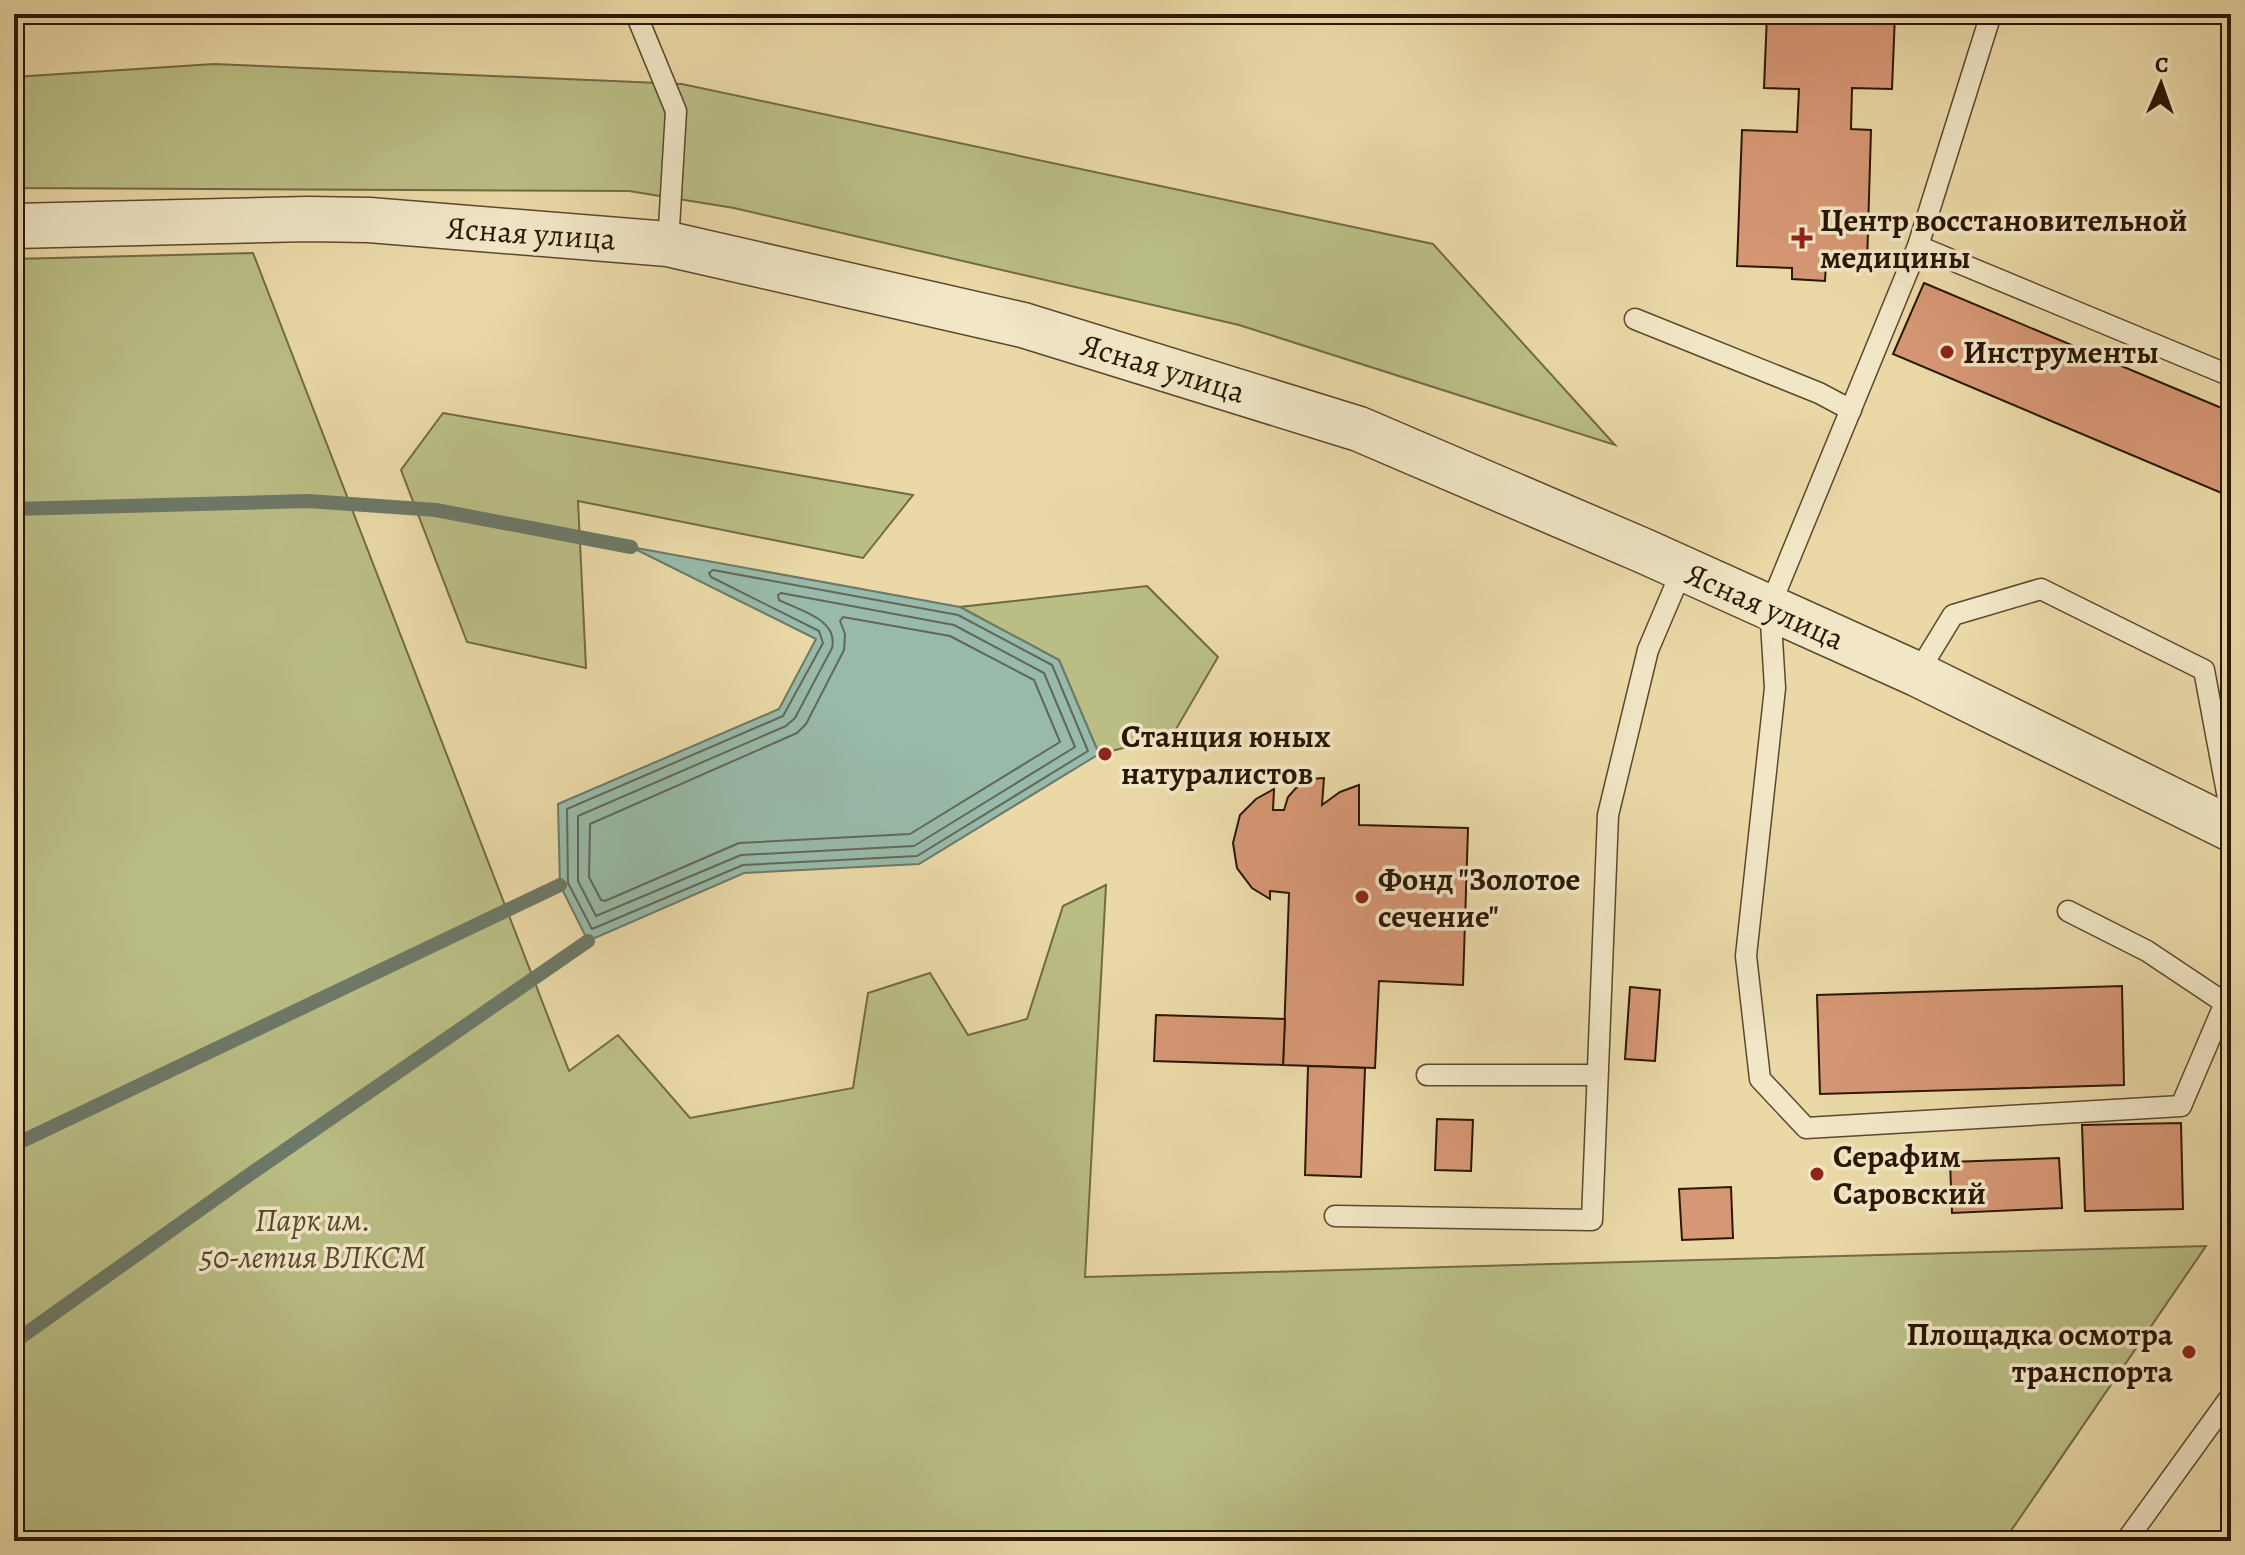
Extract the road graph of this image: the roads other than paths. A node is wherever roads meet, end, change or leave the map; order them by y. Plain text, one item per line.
1 (636, 14) edge
2 (1991, 14) edge
3 (14, 226) edge
4 (668, 244) junction
5 (1918, 246) junction
6 (1635, 319) dead end
7 (2231, 376) edge
8 (1851, 410) junction
9 (1682, 570) junction
10 (1770, 606) junction
11 (1917, 674) junction
12 (2231, 814) edge
13 (2231, 829) edge
14 (2068, 911) dead end
15 (2228, 1002) edge
16 (1427, 1075) dead end
17 (1597, 1075) junction
18 (1335, 1216) dead end
19 (2231, 1396) edge
20 (2126, 1541) edge

1 - 4 lane
2 - 5 lane
3 - 4 street, Ясная улица
4 - 9 street, Ясная улица
5 - 7 lane
5 - 8 lane
6 - 8 lane
8 - 10 lane
9 - 10 street, Ясная улица
9 - 17 lane
10 - 11 street, Ясная улица
10 - 15 lane
11 - 12 lane
11 - 13 street, Ясная улица
14 - 15 lane
16 - 17 lane
17 - 18 lane
19 - 20 lane

